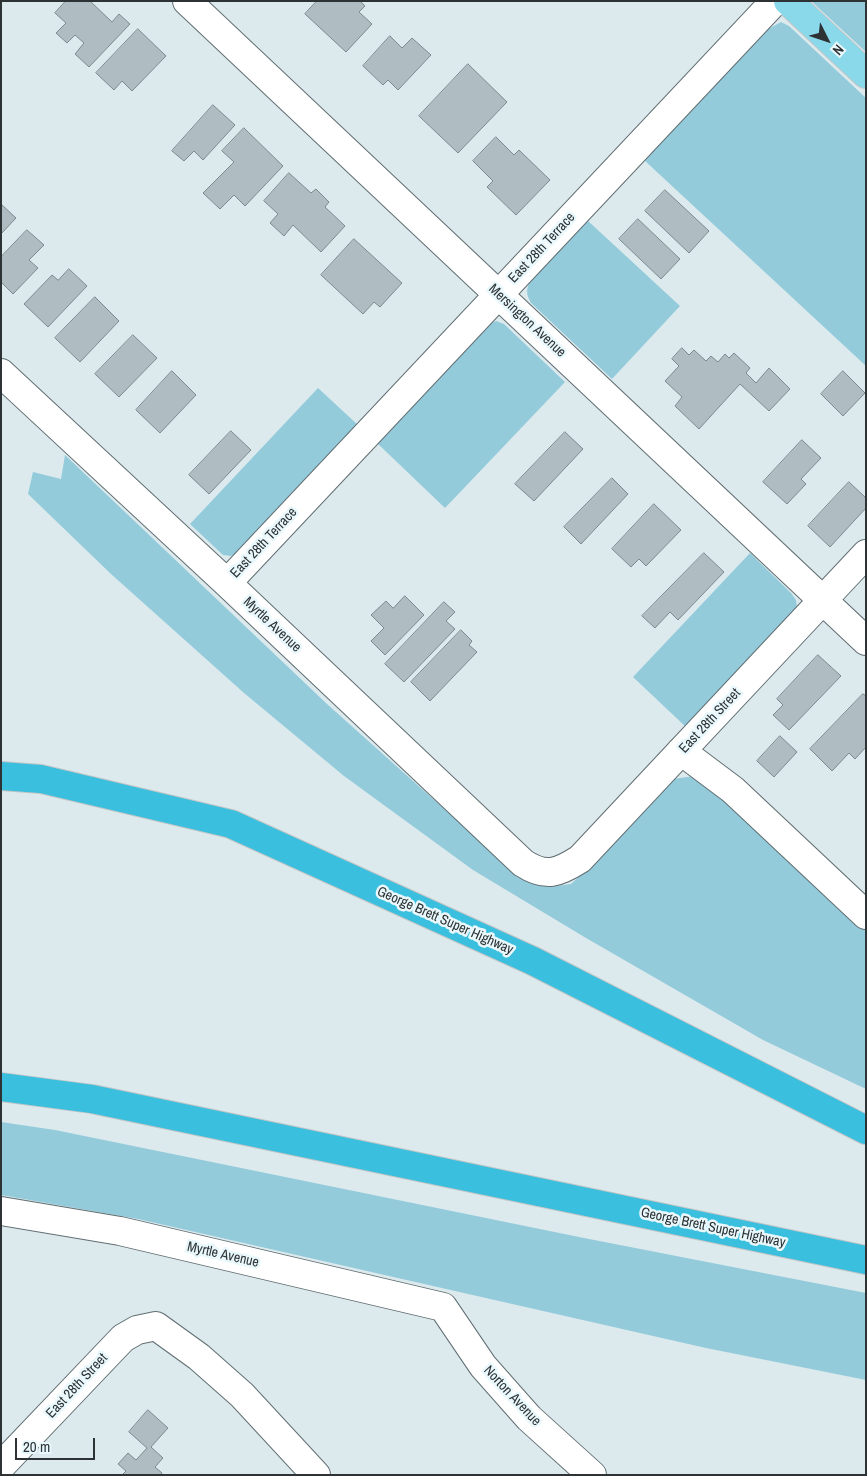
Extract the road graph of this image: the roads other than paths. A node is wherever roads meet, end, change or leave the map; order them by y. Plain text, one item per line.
1 (187, 1) edge
2 (775, 1) edge
3 (788, 1) edge
4 (866, 74) edge
5 (498, 294) junction
6 (1, 373) edge
7 (866, 554) edge
8 (227, 583) junction
9 (822, 601) junction
10 (866, 641) edge
11 (681, 751) junction
12 (1, 776) edge
13 (545, 872) joint
14 (866, 915) edge
15 (1, 1087) edge
16 (866, 1130) edge
17 (1, 1211) edge
18 (866, 1260) edge
19 (443, 1307) joint
20 (4, 1467) edge
21 (316, 1475) edge
22 (592, 1475) edge

1 - 5 street, Mersington Avenue
2 - 5 street, East 28th Terrace
3 - 4 main road
5 - 8 street, East 28th Terrace
5 - 9 street, Mersington Avenue
6 - 8 street, Myrtle Avenue
7 - 9 street, East 28th Street
8 - 13 street, Myrtle Avenue
9 - 10 street, Mersington Avenue
9 - 11 street, East 28th Street
11 - 13 street, East 28th Street
11 - 14 street
12 - 16 highway, George Brett Super Highway
15 - 18 highway, George Brett Super Highway
17 - 19 street, Myrtle Avenue
19 - 22 street, Norton Avenue
20 - 21 street, East 28th Street

